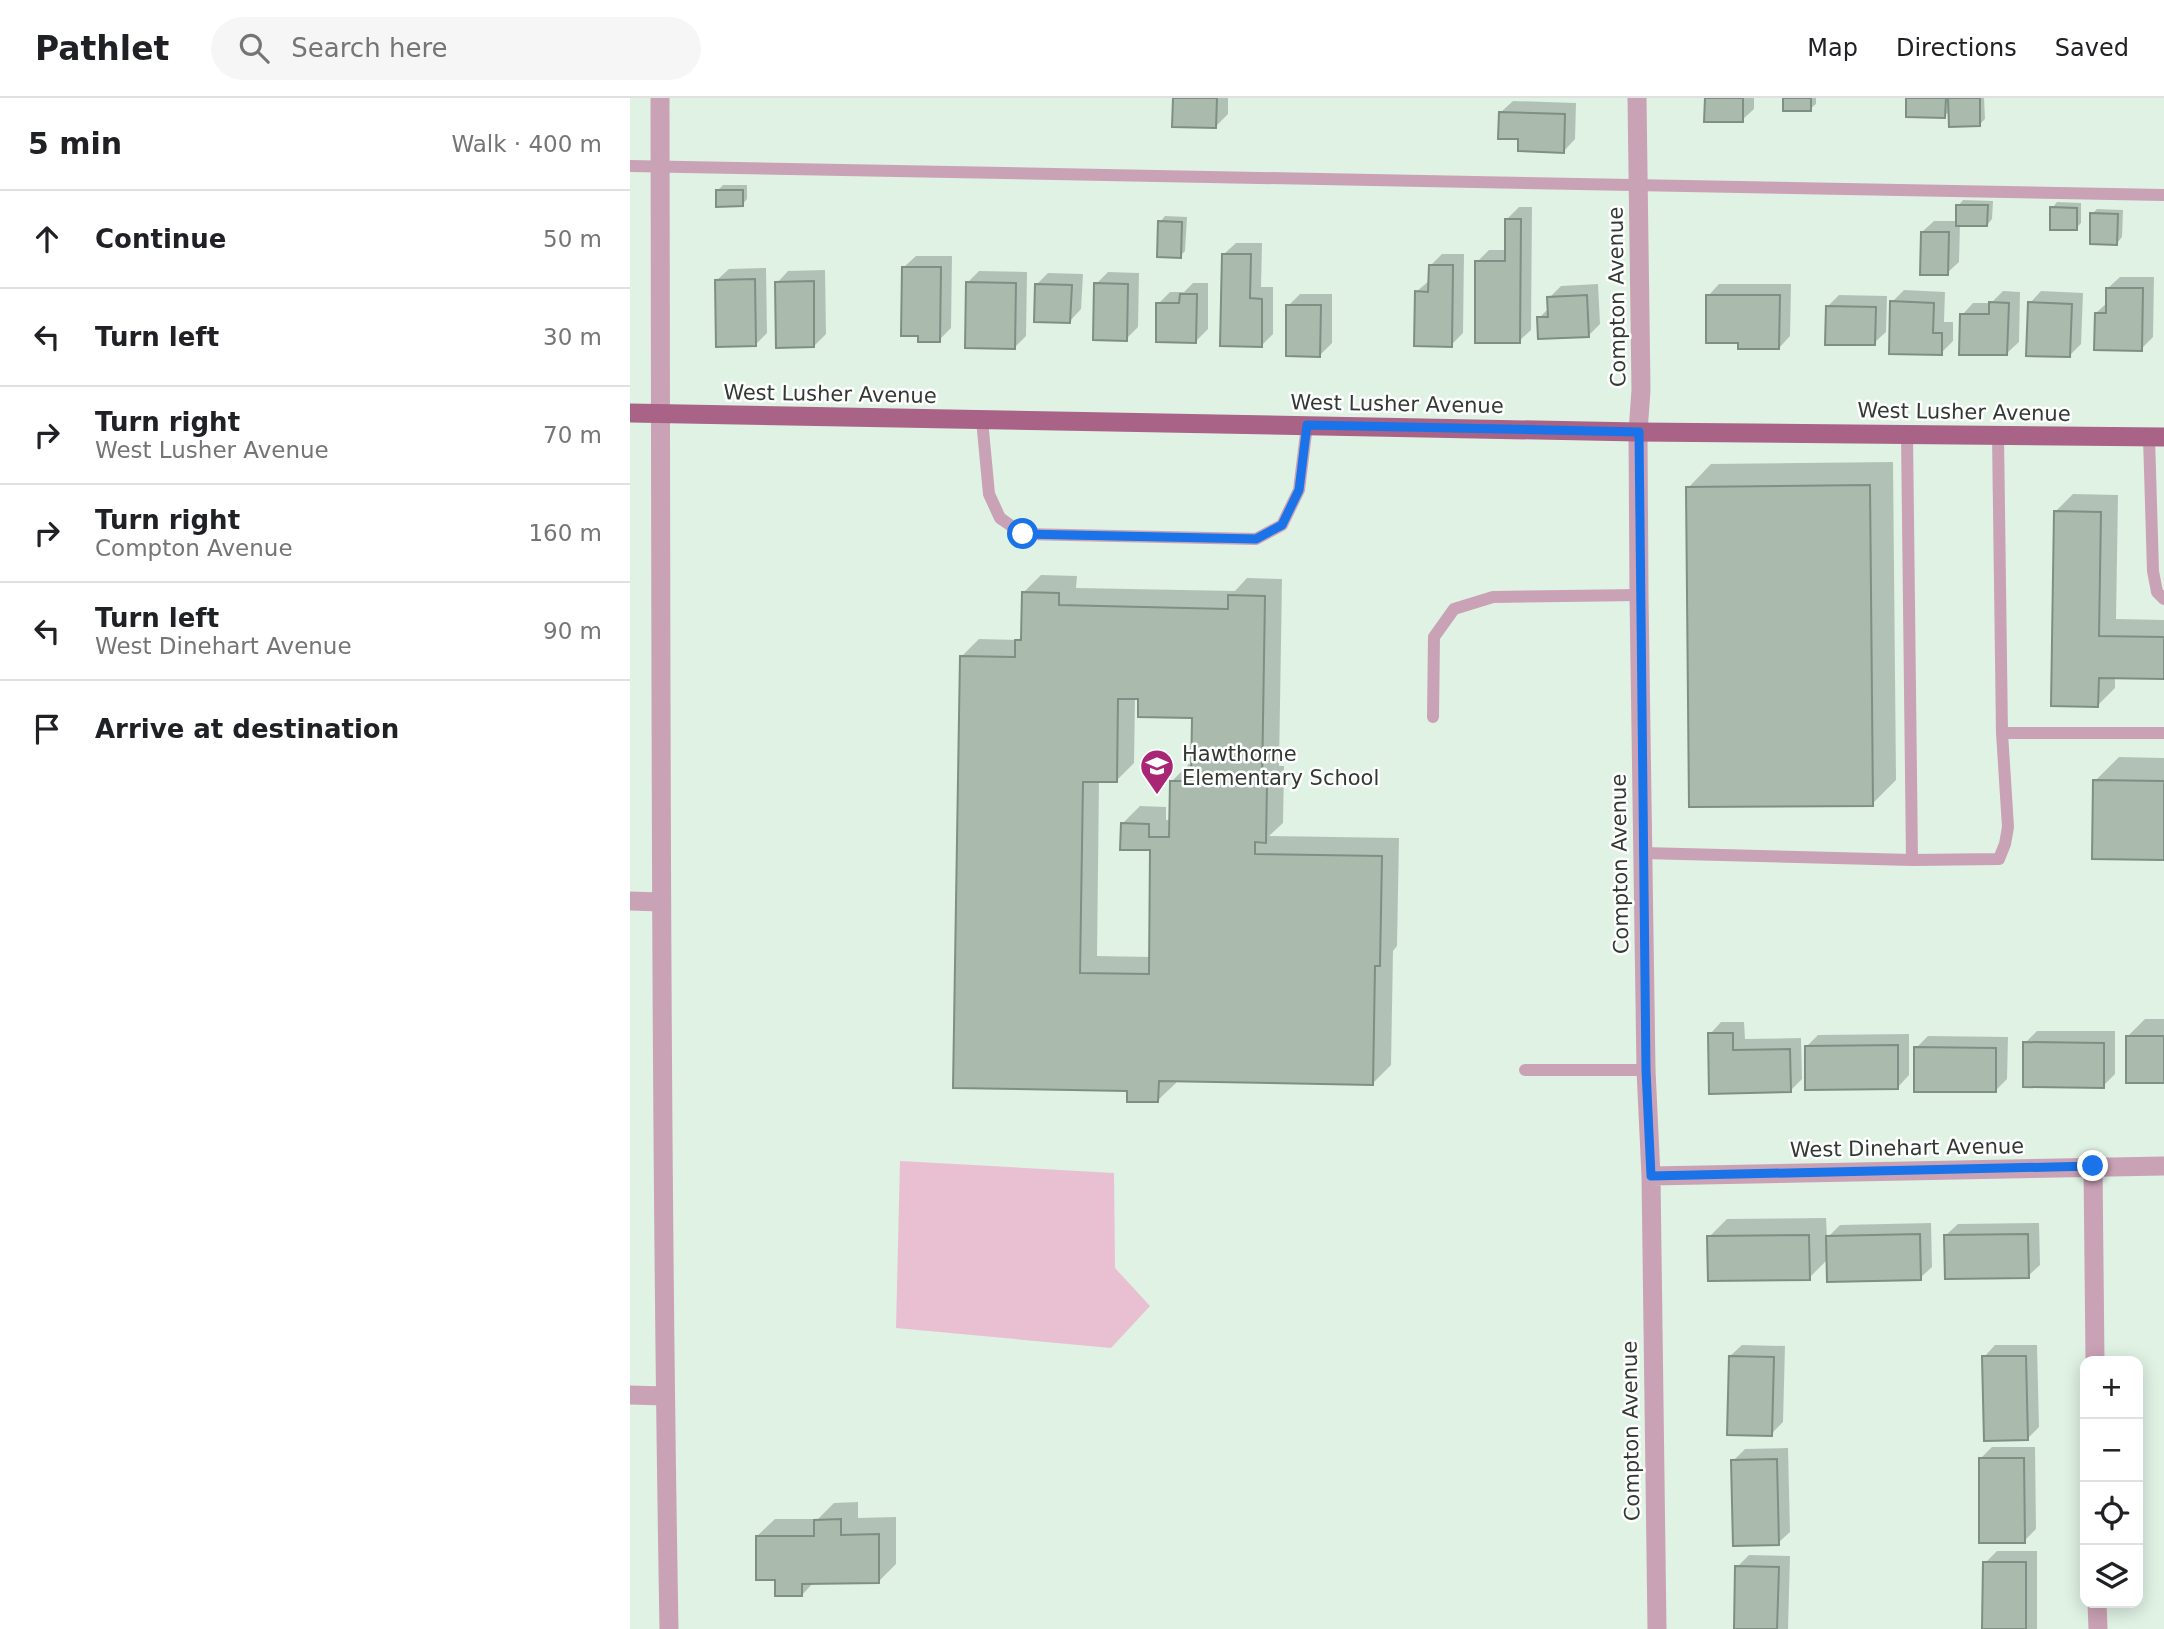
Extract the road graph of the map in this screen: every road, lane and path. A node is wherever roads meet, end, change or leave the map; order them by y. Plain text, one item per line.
1 (660, 98) edge
2 (1637, 98) edge
3 (630, 166) edge
4 (660, 167) junction
5 (1638, 186) junction
6 (2164, 195) edge
7 (630, 413) edge
8 (661, 414) junction
9 (982, 419) junction
10 (1307, 425) junction
11 (1639, 432) junction
12 (1907, 434) junction
13 (1998, 435) junction
14 (2157, 437) edge
15 (1639, 596) junction
16 (2164, 599) edge
17 (1433, 717) dead end
18 (2002, 733) junction
19 (2164, 733) edge
20 (1643, 853) junction
21 (1912, 860) junction
22 (630, 901) edge
23 (661, 902) junction
24 (1525, 1070) dead end
25 (1646, 1070) junction
26 (2093, 1166) junction
27 (2164, 1166) edge
28 (1651, 1176) junction
29 (2095, 1356) edge
30 (630, 1395) edge
31 (665, 1396) junction
32 (2098, 1608) edge
33 (669, 1629) edge
34 (1657, 1629) edge
35 (2098, 1629) edge

1 - 4 street
2 - 5 street, Compton Avenue
3 - 4 lane
4 - 5 lane
4 - 8 street
5 - 6 lane
5 - 11 street, Compton Avenue
7 - 8 main road, West Lusher Avenue
8 - 9 main road, West Lusher Avenue
8 - 23 street
9 - 10 main road, West Lusher Avenue
9 - 10 lane
10 - 11 main road, West Lusher Avenue
11 - 12 main road, West Lusher Avenue
11 - 15 street, Compton Avenue
12 - 13 main road, West Lusher Avenue
12 - 21 lane
13 - 14 main road, West Lusher Avenue
13 - 18 lane
14 - 16 lane
15 - 17 lane
15 - 20 street, Compton Avenue
18 - 19 lane
18 - 21 lane
20 - 21 lane
20 - 25 street, Compton Avenue
22 - 23 street
23 - 31 street
24 - 25 lane
25 - 28 street, Compton Avenue
26 - 27 street, West Dinehart Avenue
26 - 28 street, West Dinehart Avenue
26 - 29 street
28 - 34 street, Compton Avenue
30 - 31 street
31 - 33 street
32 - 35 street

